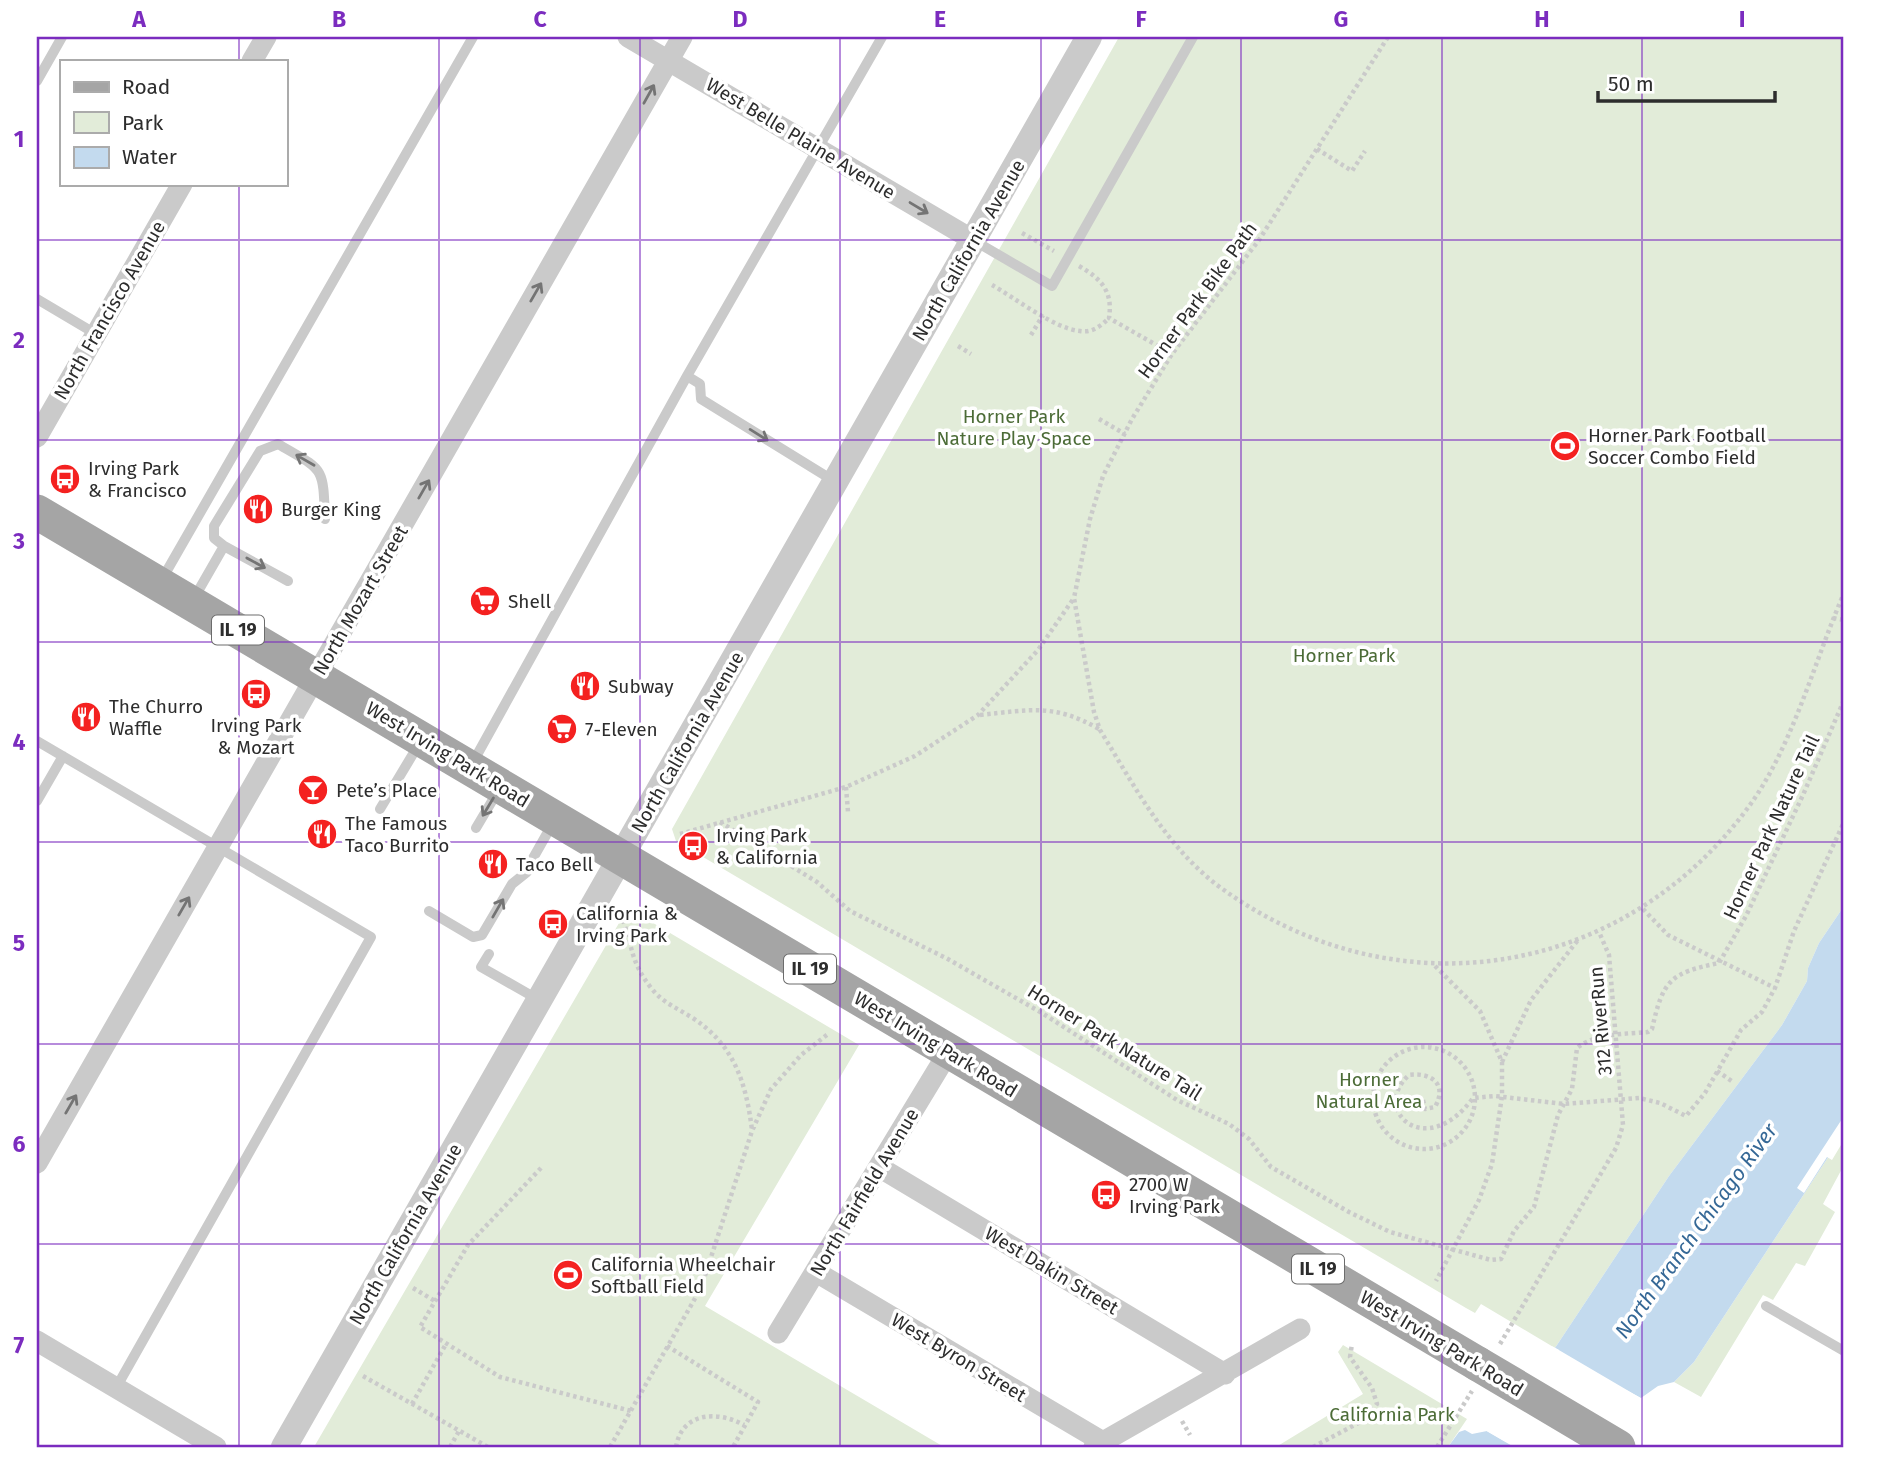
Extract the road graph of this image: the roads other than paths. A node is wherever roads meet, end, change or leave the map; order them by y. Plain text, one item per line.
1 (62, 37) edge
2 (266, 37) edge
3 (473, 37) edge
4 (628, 37) edge
5 (682, 37) edge
6 (882, 37) edge
7 (1089, 37) edge
8 (1194, 37) edge
9 (253, 60) edge
10 (668, 60) junction
11 (37, 81) edge
12 (817, 149) junction
13 (181, 186) edge
14 (973, 240) junction
15 (37, 299) edge
16 (96, 334) junction
17 (687, 376) junction
18 (37, 437) edge
19 (835, 482) junction
20 (37, 512) edge
21 (325, 519) dead end
22 (224, 546) junction
23 (288, 581) dead end
24 (160, 584) junction
25 (192, 603) junction
26 (317, 676) junction
27 (422, 738) junction
28 (37, 741) edge
29 (63, 756) junction
30 (470, 767) junction
31 (501, 785) junction
32 (37, 801) edge
33 (380, 809) dead end
34 (556, 818) junction
35 (476, 828) dead end
36 (218, 847) junction
37 (621, 857) junction
38 (533, 860) dead end
39 (527, 872) dead end
40 (429, 911) dead end
41 (489, 954) dead end
42 (538, 1000) junction
43 (949, 1051) junction
44 (37, 1163) edge
45 (879, 1167) junction
46 (816, 1272) junction
47 (1766, 1306) dead end
48 (1300, 1329) dead end
49 (778, 1333) dead end
50 (37, 1341) edge
51 (1844, 1351) edge
52 (1225, 1374) junction
53 (116, 1388) junction
54 (1099, 1445) edge
55 (216, 1447) edge
56 (284, 1447) edge
57 (1618, 1447) edge

1 - 11 lane
2 - 9 street
3 - 24 lane
4 - 10 street, West Belle Plaine Avenue
5 - 10 street, North Mozart Street
6 - 12 lane
7 - 14 street, North California Avenue
8 - 14 lane
10 - 12 street, West Belle Plaine Avenue
26 -> 10 street, North Mozart Street
12 -> 14 street, West Belle Plaine Avenue
12 - 17 lane
13 - 16 street, North Francisco Avenue
14 - 19 street, North California Avenue
15 - 16 lane
16 - 18 street, North Francisco Avenue
17 -> 19 lane
17 - 30 lane
19 - 37 street, North California Avenue
20 - 24 main road, West Irving Park Road / IL 19
21 -> 22 lane
22 -> 23 lane
22 - 25 lane
24 - 25 main road, West Irving Park Road / IL 19
25 - 26 main road, West Irving Park Road / IL 19
26 - 27 main road, West Irving Park Road / IL 19
26 - 36 street, North Mozart Street
27 - 30 main road, West Irving Park Road / IL 19
27 - 33 lane
28 - 29 lane
29 - 32 lane
29 - 36 lane
30 - 31 main road, West Irving Park Road / IL 19
31 - 34 main road, West Irving Park Road / IL 19
31 -> 35 lane
34 - 37 main road, West Irving Park Road / IL 19
34 - 38 lane
44 -> 36 street, North Mozart Street
36 - 53 lane
37 - 42 street, North California Avenue
37 - 43 main road, West Irving Park Road / IL 19
40 -> 39 lane
41 - 42 lane
42 - 56 street, North California Avenue
43 - 45 street, North Fairfield Avenue
43 - 57 main road, West Irving Park Road / IL 19, bridge
45 - 46 street, North Fairfield Avenue
45 - 52 street, West Dakin Street
46 - 49 street, North Fairfield Avenue
46 - 54 street, West Byron Street
47 - 51 lane
48 - 52 street
50 - 53 street
52 - 54 street
53 - 55 street

